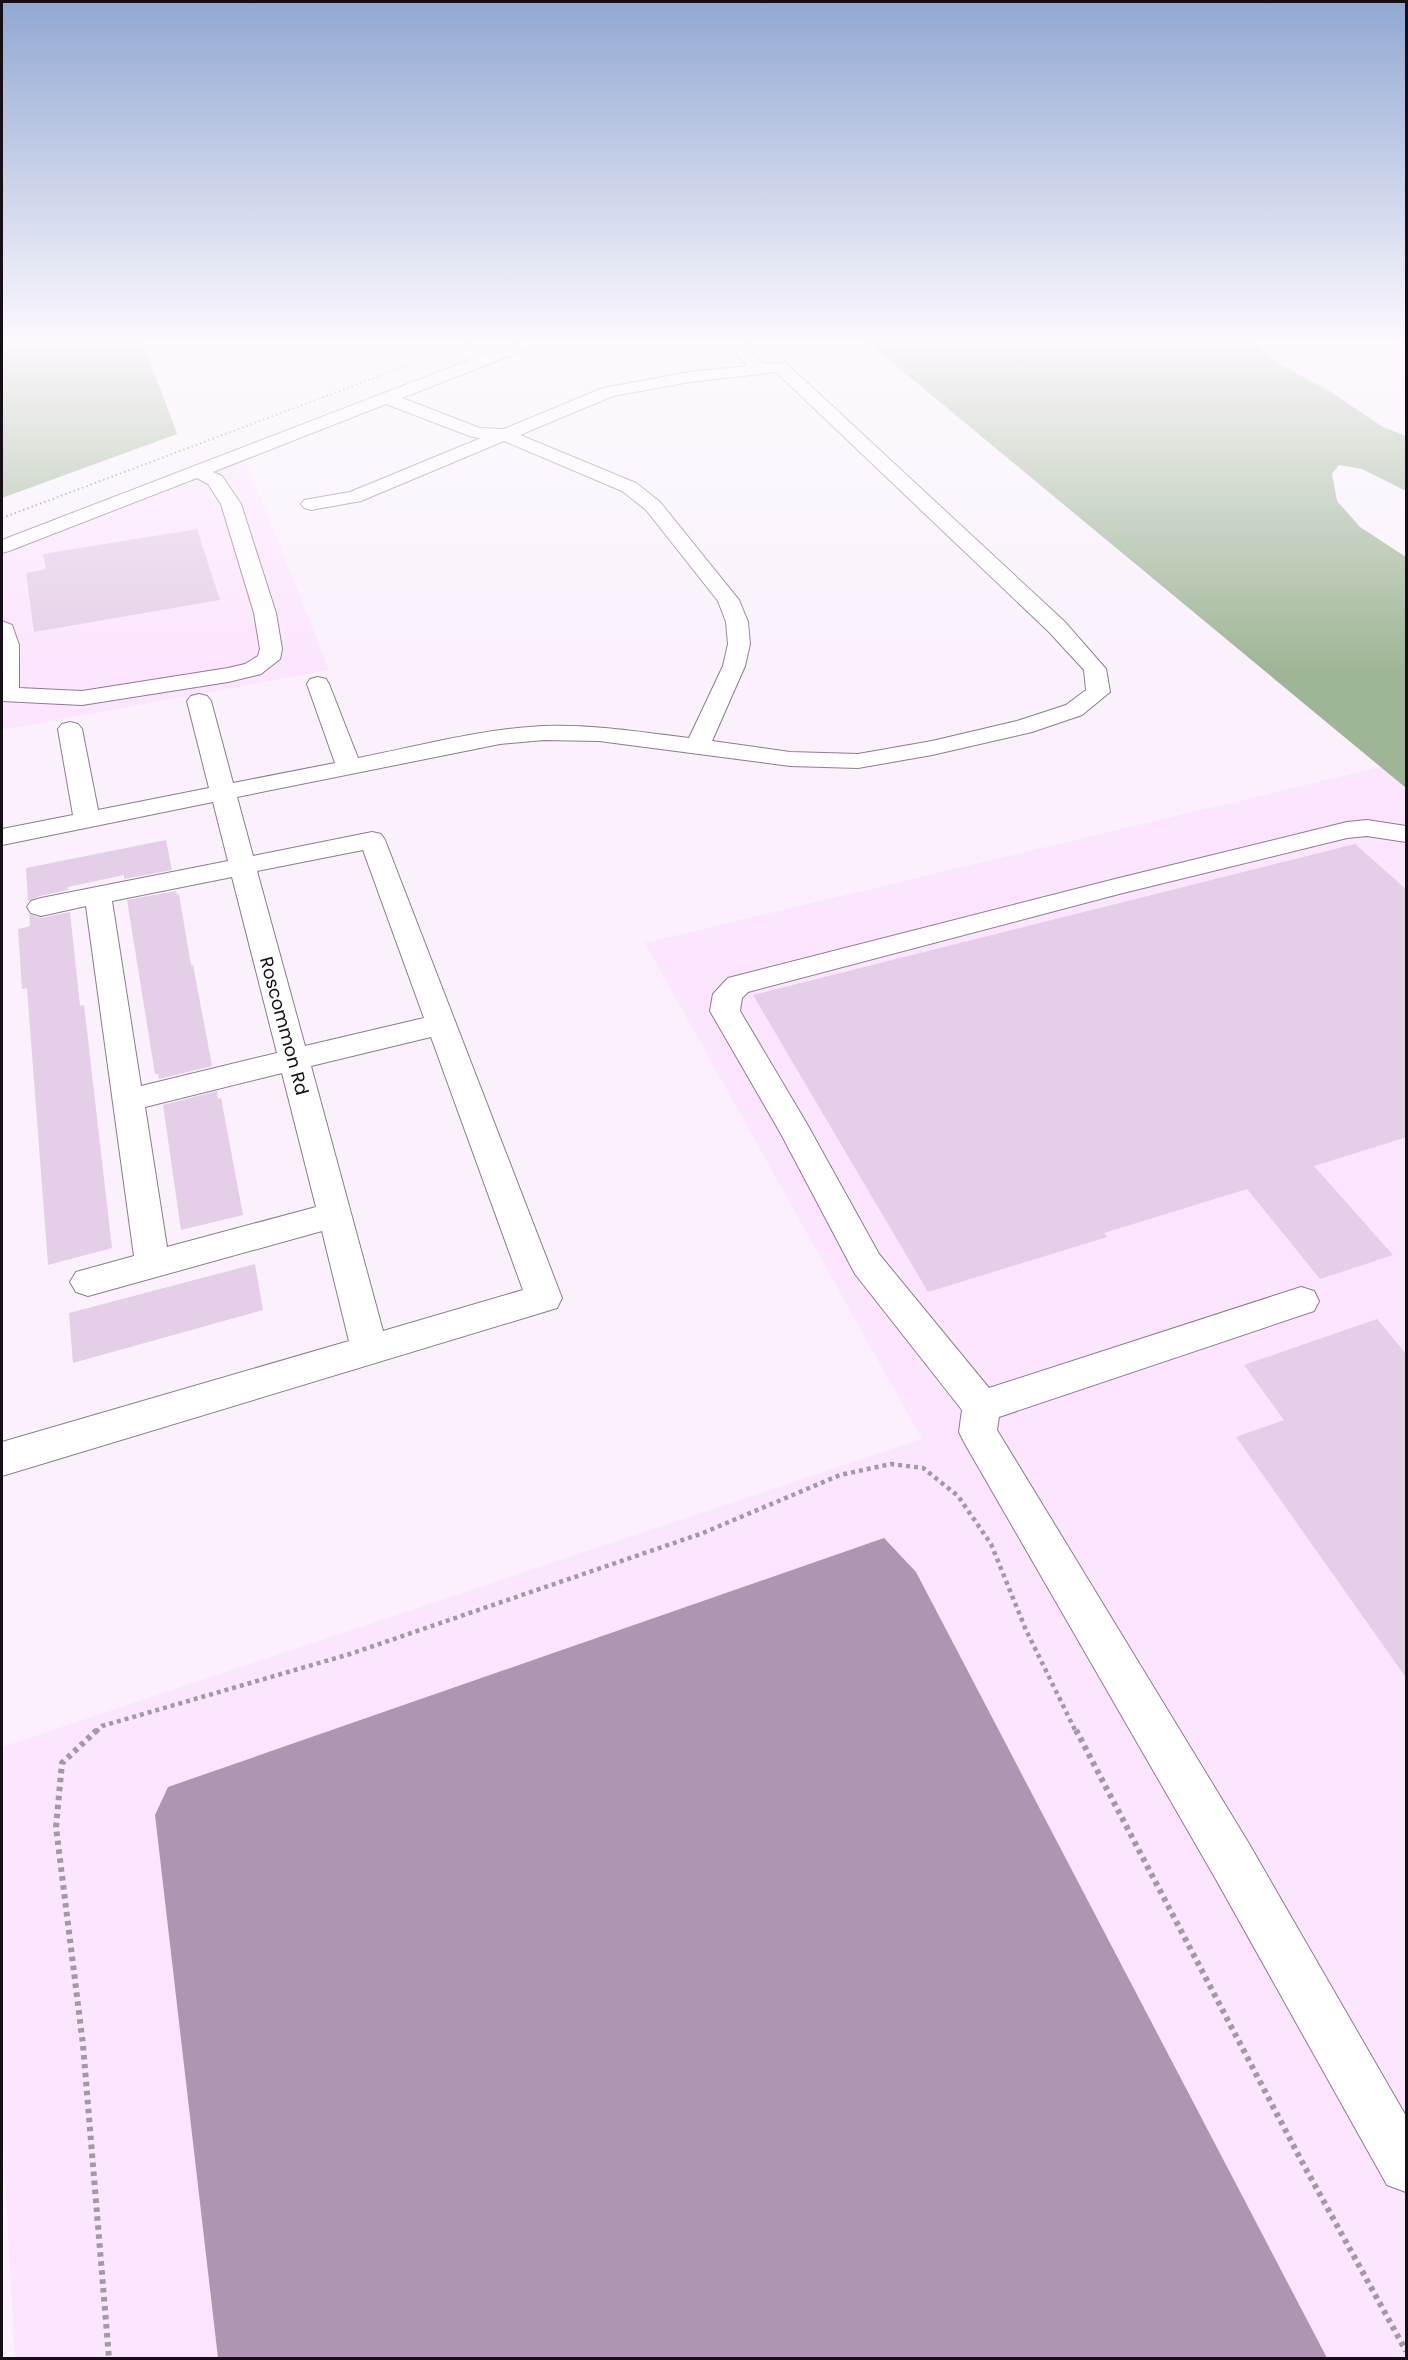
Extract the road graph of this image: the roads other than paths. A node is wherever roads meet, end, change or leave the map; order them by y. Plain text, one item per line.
1 (252, 450) edge
2 (461, 450) edge
3 (541, 450) edge
4 (869, 450) edge
5 (198, 471) junction
6 (311, 504) dead end
7 (2, 548) edge
8 (2, 628) edge
9 (318, 684) dead end
10 (4, 693) edge
11 (199, 701) dead end
12 (70, 729) dead end
13 (697, 747) junction
14 (349, 767) junction
15 (223, 793) junction
16 (87, 820) junction
17 (1407, 834) edge
18 (2, 837) edge
19 (242, 866) junction
20 (98, 896) junction
21 (41, 907) dead end
22 (441, 1024) junction
23 (293, 1061) junction
24 (128, 1100) junction
25 (334, 1215) junction
26 (152, 1264) junction
27 (88, 1282) dead end
28 (1301, 1301) dead end
29 (370, 1350) junction
30 (981, 1406) junction
31 (2, 1459) edge
32 (1407, 2166) edge

1 - 5 street
2 - 6 street
3 - 13 street
4 - 13 street
5 - 7 street
5 - 10 street
8 - 10 street
9 - 14 street
11 - 15 street, Roscommon Rd
12 - 16 street
13 - 14 street
14 - 15 street
15 - 16 street
15 - 19 street, Roscommon Rd
16 - 18 street
17 - 30 street
19 - 20 street
19 - 22 street
19 - 23 street, Roscommon Rd
20 - 21 street
20 - 24 street
22 - 23 street
22 - 29 street
23 - 24 street
23 - 25 street, Roscommon Rd
24 - 26 street
25 - 26 street
25 - 29 street, Roscommon Rd
26 - 27 street
28 - 30 street
29 - 31 street
30 - 32 street

